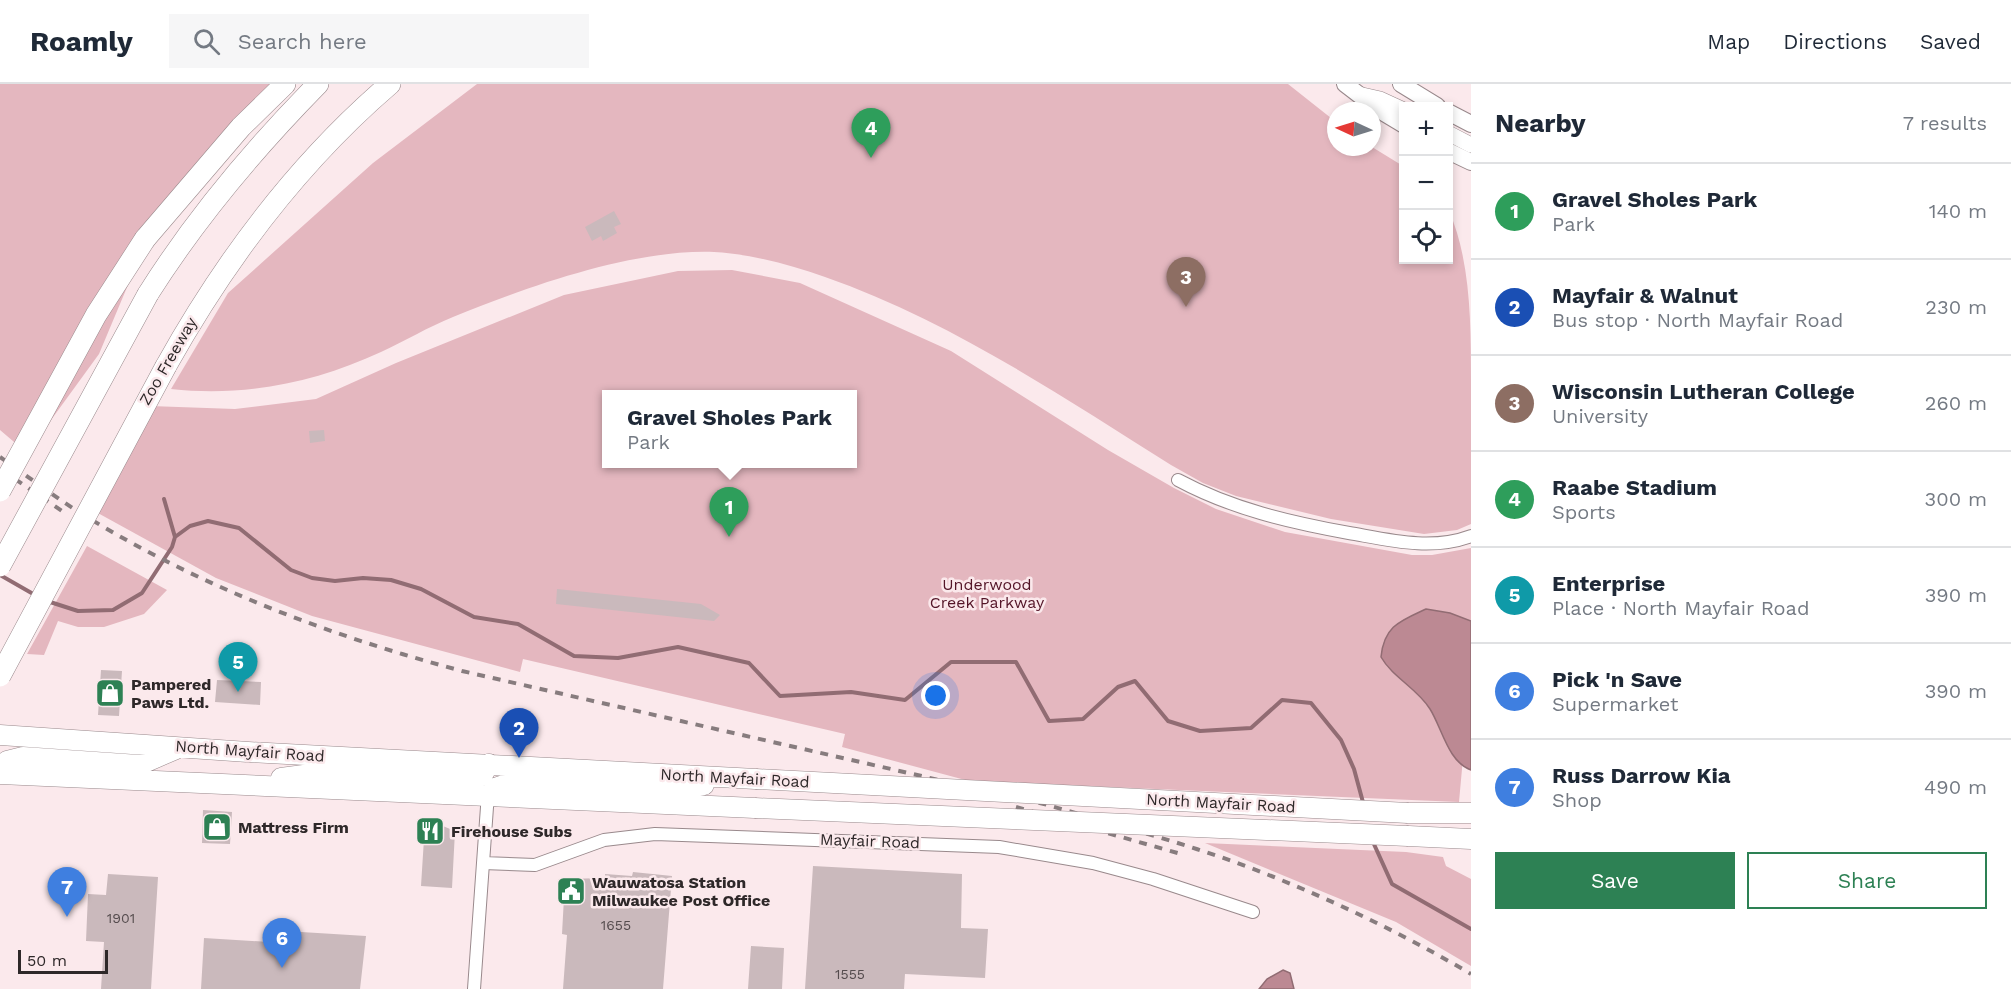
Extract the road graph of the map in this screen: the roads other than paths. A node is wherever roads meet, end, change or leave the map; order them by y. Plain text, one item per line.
1 (285, 84) edge
2 (318, 84) edge
3 (390, 84) edge
4 (1401, 84) edge
5 (1352, 89) edge
6 (1430, 102) edge
7 (1399, 108) edge
8 (1453, 114) edge
9 (1399, 122) edge
10 (1471, 124) edge
11 (1453, 135) edge
12 (1471, 145) edge
13 (1453, 153) edge
14 (1471, 162) edge
15 (1178, 480) dead end
16 (0, 491) edge
17 (1471, 536) edge
18 (0, 566) edge
19 (0, 676) edge
20 (0, 735) edge
21 (181, 747) junction
22 (489, 764) junction
23 (0, 773) edge
24 (752, 779) junction
25 (238, 784) junction
26 (488, 798) junction
27 (1471, 813) edge
28 (1471, 839) edge
29 (483, 863) junction
30 (1253, 912) dead end
31 (474, 989) edge

1 - 16 highway, bridge
2 - 18 highway, bridge
3 - 19 highway, Zoo Freeway, bridge
4 - 6 main road
5 - 7 street
5 - 9 main road
8 - 10 main road
11 - 12 street
13 - 14 main road
15 - 17 street
20 - 21 main road, North Mayfair Road
21 - 22 main road, North Mayfair Road
21 - 23 main road
22 - 24 main road, North Mayfair Road
22 - 25 main road
22 - 26 street
23 - 25 main road, North Mayfair Road
24 - 26 main road
24 - 27 main road, North Mayfair Road, bridge
25 - 26 main road, North Mayfair Road
26 - 28 main road, North Mayfair Road, bridge
26 - 29 street
29 - 30 street, Mayfair Road
29 - 31 street

